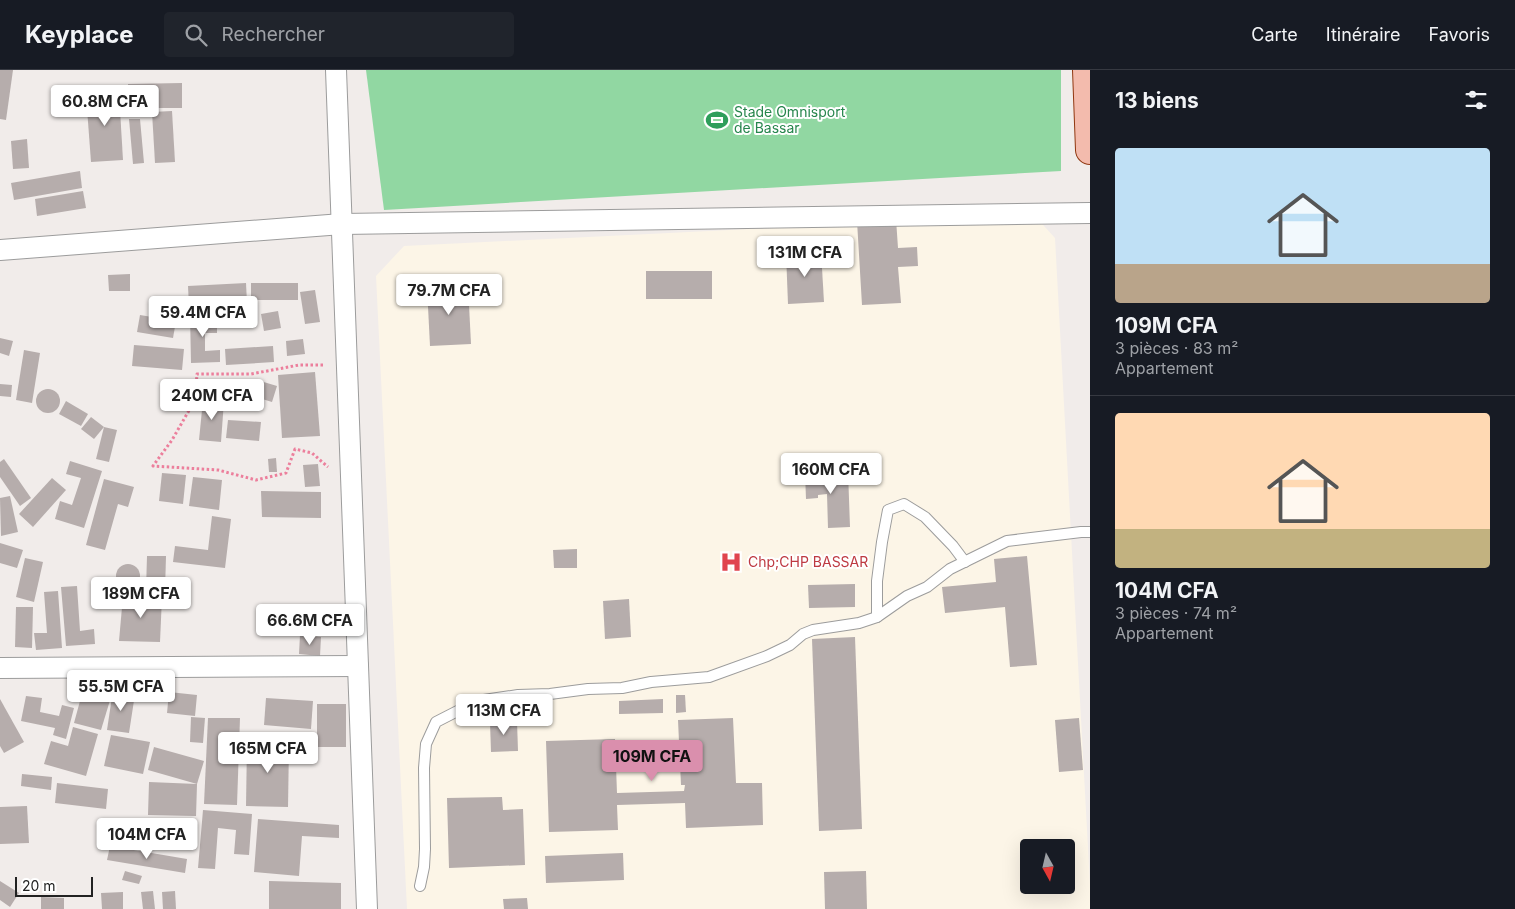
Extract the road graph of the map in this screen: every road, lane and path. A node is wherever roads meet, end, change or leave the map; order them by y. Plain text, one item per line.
1 (336, 70) edge
2 (1087, 70) edge
3 (1090, 150) edge
4 (1090, 212) edge
5 (342, 224) junction
6 (0, 250) edge
7 (347, 373) junction
8 (351, 486) junction
9 (1090, 532) edge
10 (965, 562) junction
11 (877, 617) junction
12 (358, 666) junction
13 (0, 668) edge
14 (420, 886) dead end
15 (367, 909) edge

1 - 5 street
2 - 3 main road
4 - 5 street
5 - 6 street
5 - 7 street
7 - 8 street
7 - 8 path
8 - 12 street
9 - 10 lane
10 - 11 lane
10 - 11 lane
11 - 14 lane
12 - 13 street
12 - 15 street

